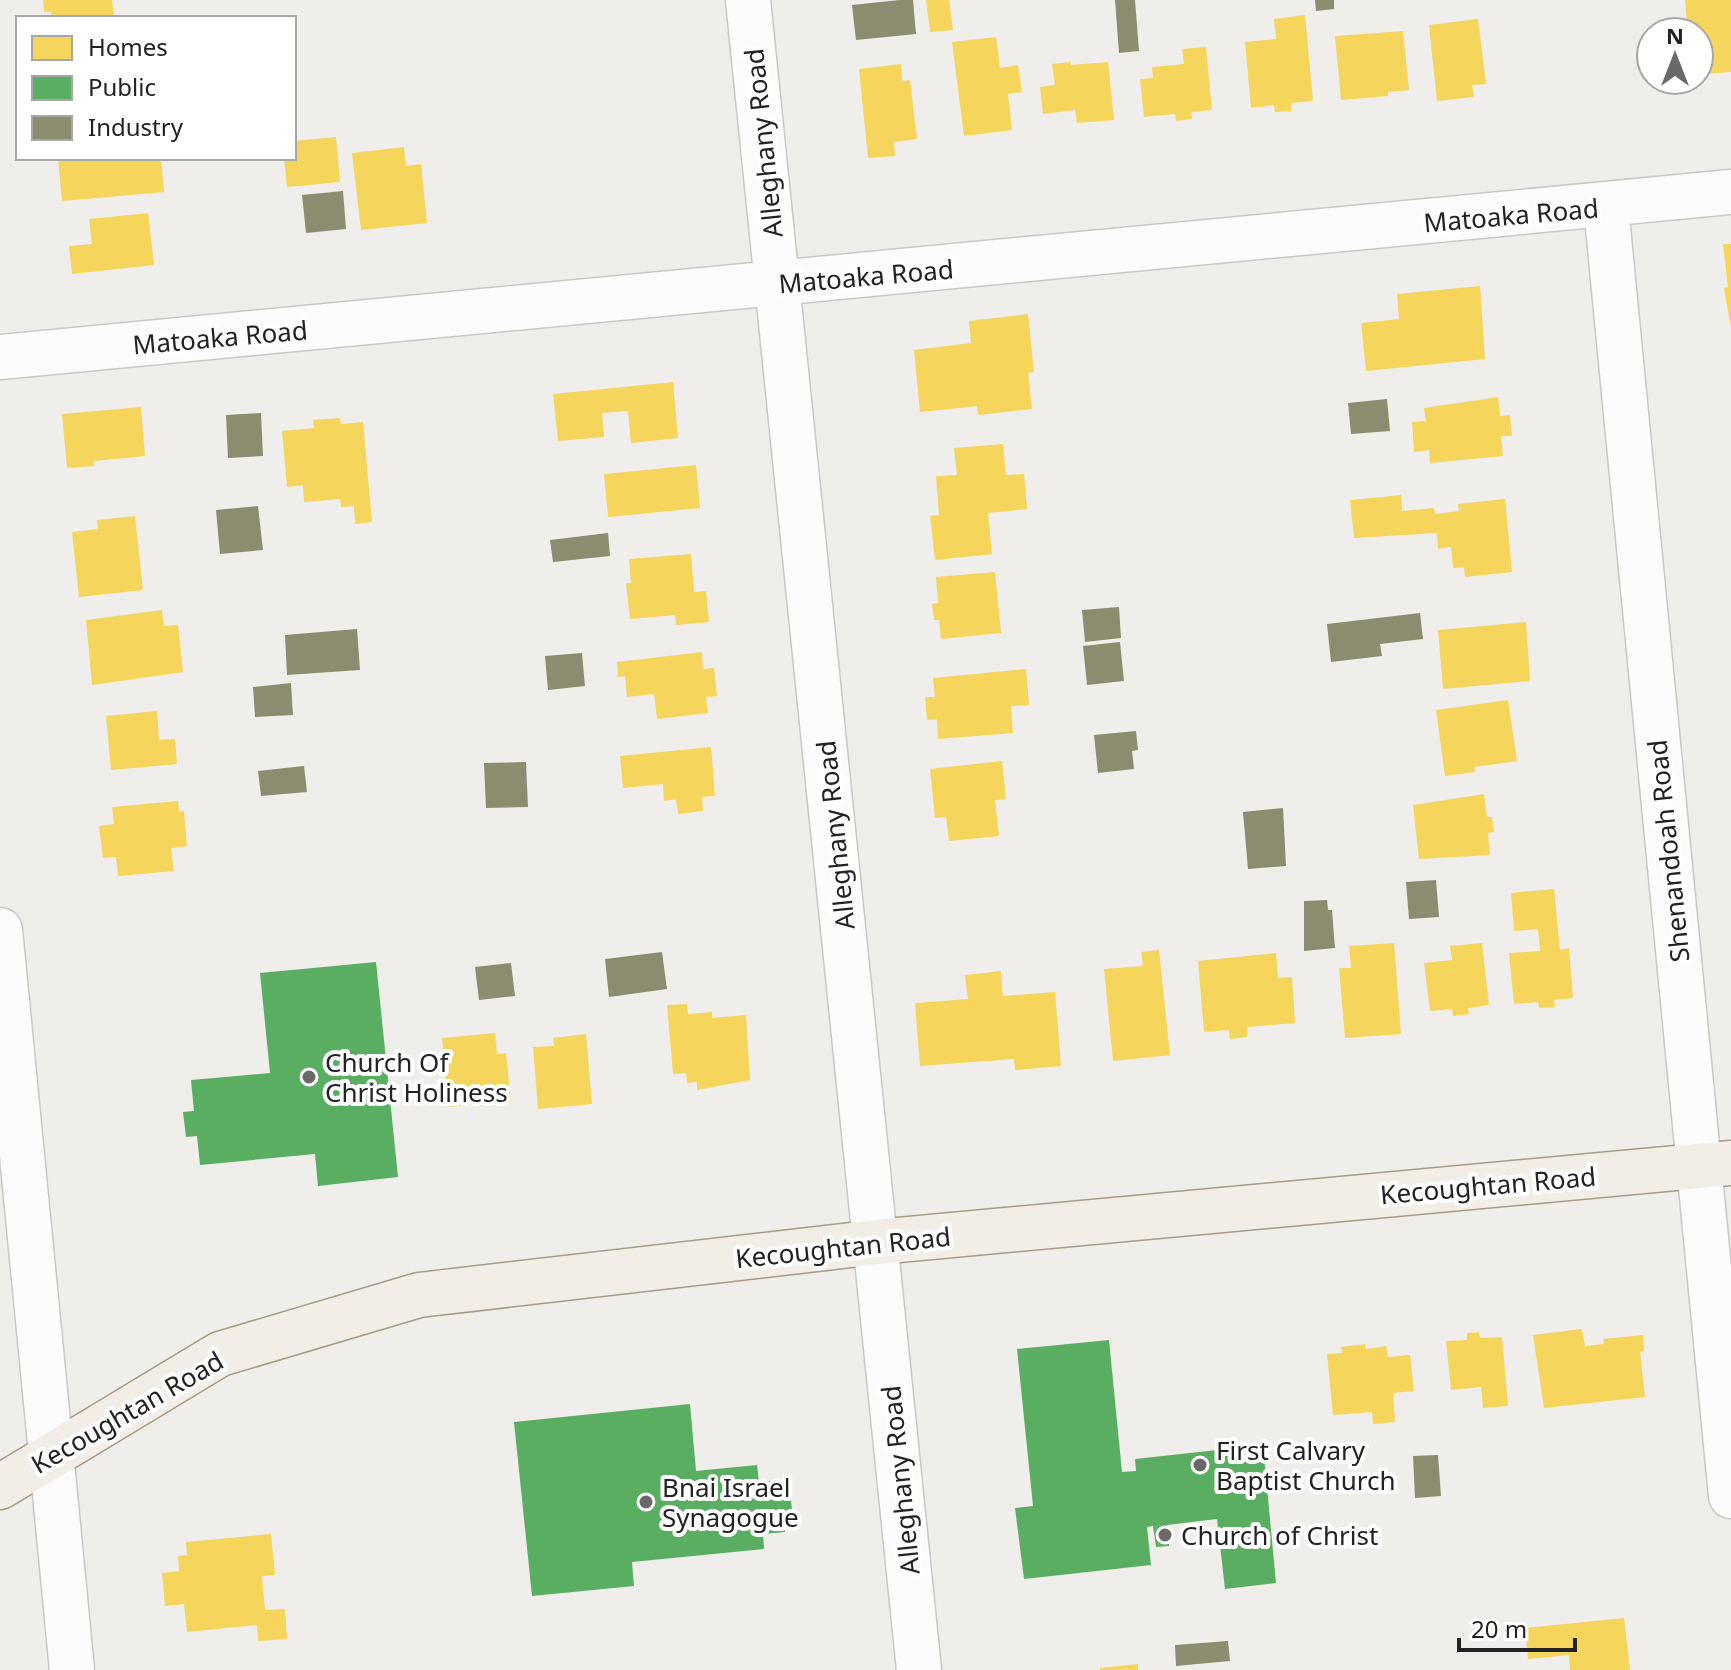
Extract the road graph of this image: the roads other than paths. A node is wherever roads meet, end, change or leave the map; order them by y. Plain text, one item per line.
1 (748, 0) edge
2 (1731, 192) edge
3 (1606, 207) junction
4 (778, 284) junction
5 (0, 357) edge
6 (0, 930) edge
7 (1715, 1164) edge
8 (877, 1242) junction
9 (51, 1453) junction
10 (0, 1487) edge
11 (1731, 1496) edge
12 (72, 1670) edge
13 (919, 1670) edge

1 - 4 street, Alleghany Road
2 - 3 street, Matoaka Road
3 - 4 street, Matoaka Road
3 - 7 street, Shenandoah Road
4 - 5 street, Matoaka Road
4 - 8 street, Alleghany Road
6 - 9 street
7 - 8 main road, Kecoughtan Road
7 - 11 street, Shenandoah Road
8 - 9 main road, Kecoughtan Road
8 - 13 street, Alleghany Road
9 - 10 main road, Kecoughtan Road
9 - 12 street

